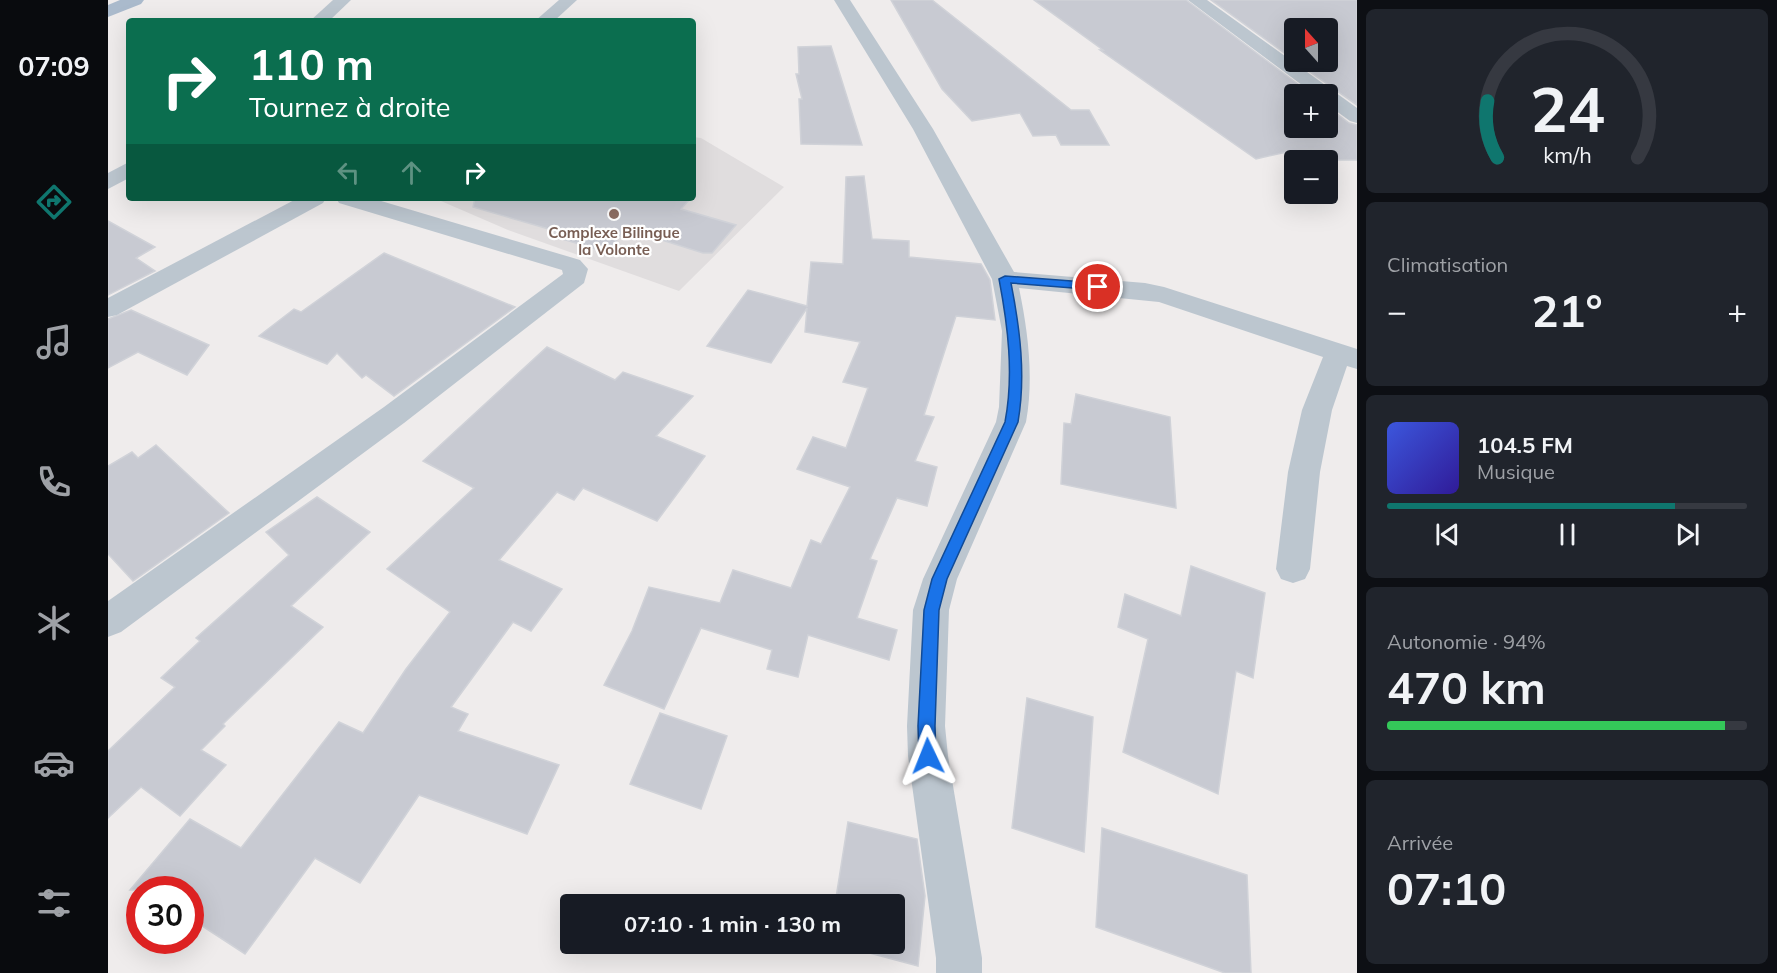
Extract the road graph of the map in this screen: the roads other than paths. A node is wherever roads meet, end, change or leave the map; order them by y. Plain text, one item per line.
1 (135, 0) edge
2 (343, 0) edge
3 (569, 0) edge
4 (842, 0) edge
5 (1196, 0) edge
6 (108, 12) edge
7 (323, 17) edge
8 (548, 18) edge
9 (1312, 84) edge
10 (1338, 103) edge
11 (1357, 117) edge
12 (126, 171) edge
13 (108, 182) edge
14 (309, 201) edge
15 (356, 201) edge
16 (1005, 279) junction
17 (108, 309) edge
18 (1348, 356) edge
19 (1293, 569) dead end
20 (108, 621) edge
21 (959, 973) edge

1 - 6 main road
2 - 7 street
3 - 8 street
4 - 16 street
5 - 9 street
10 - 11 street
12 - 13 street
14 - 17 street
15 - 20 street
16 - 18 street
16 - 21 street
18 - 19 street

